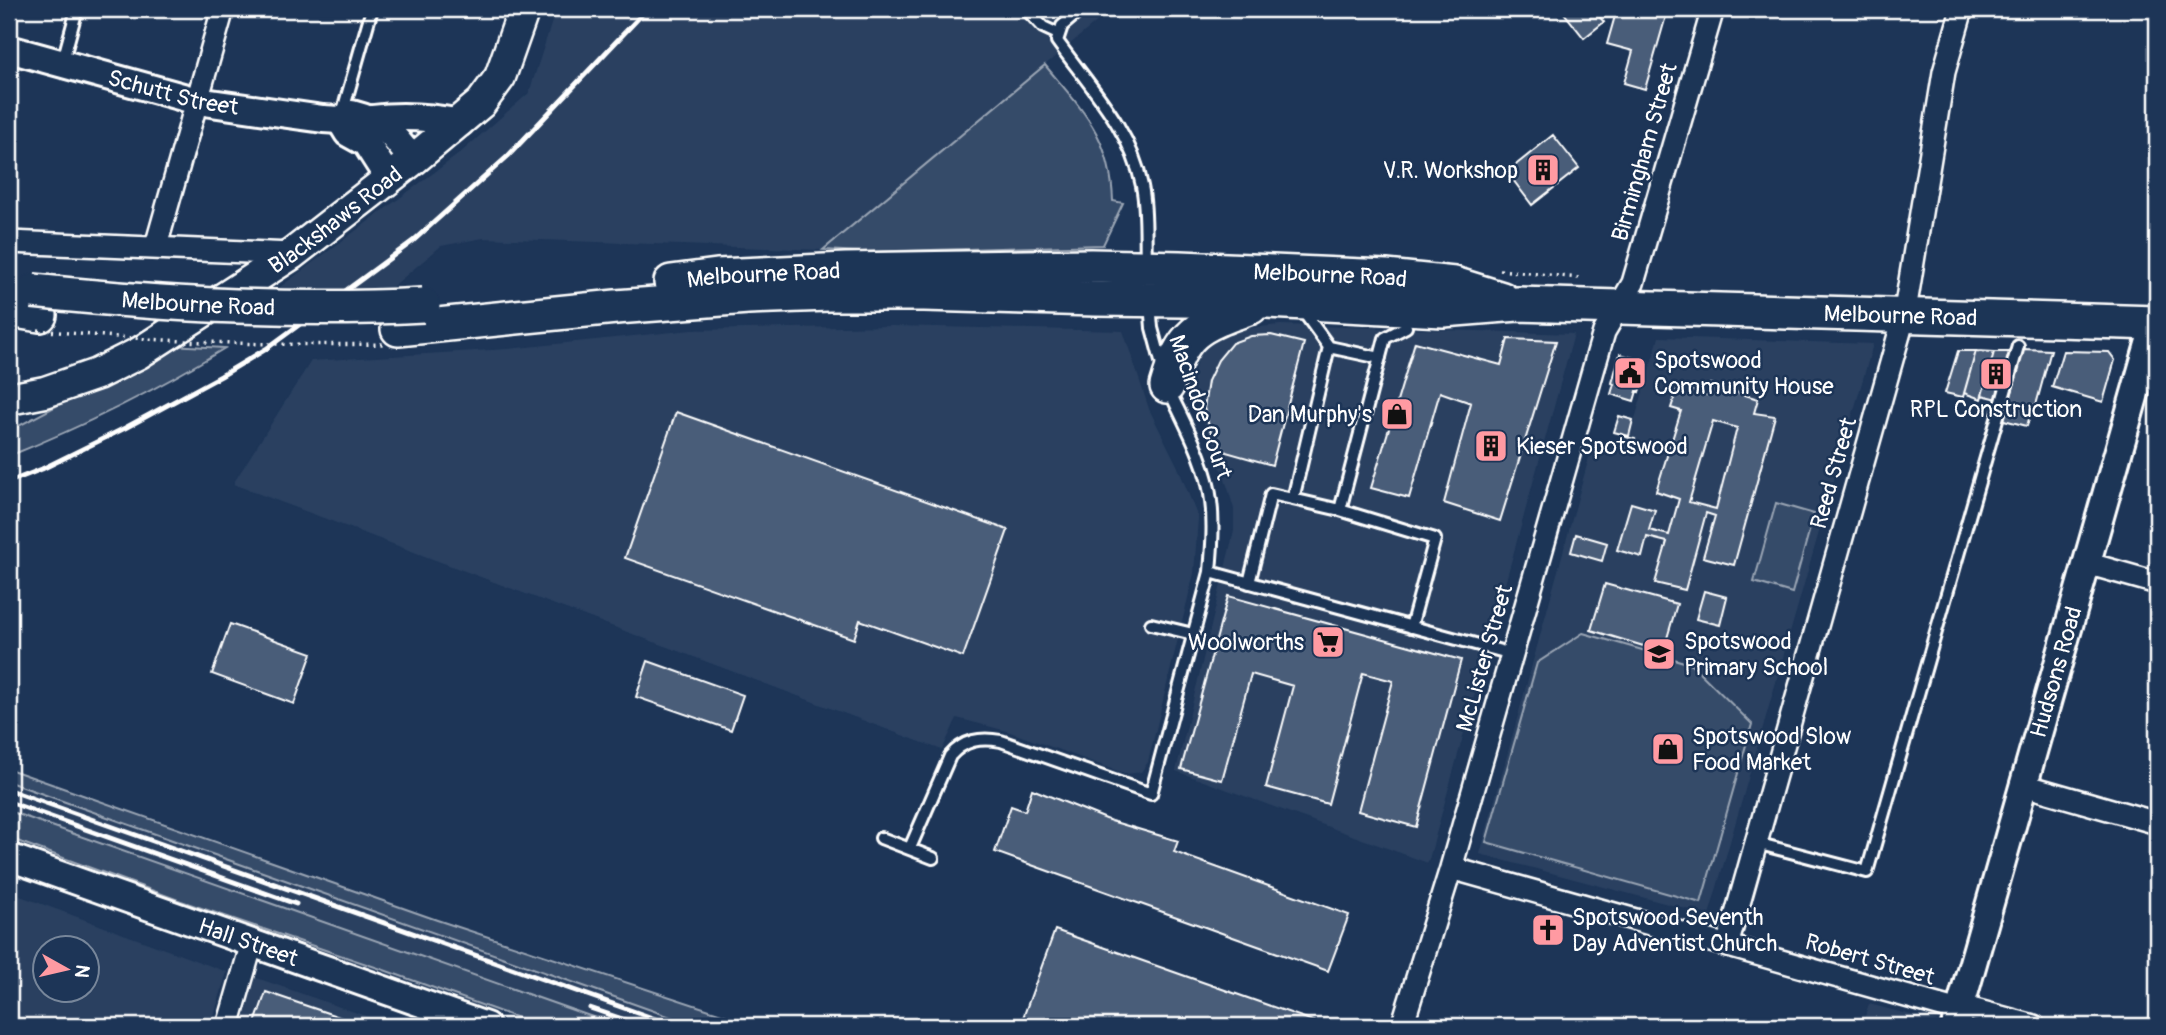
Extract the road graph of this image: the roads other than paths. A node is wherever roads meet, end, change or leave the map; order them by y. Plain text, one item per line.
1 (77, 9) edge
2 (223, 9) edge
3 (372, 9) edge
4 (524, 9) edge
5 (1026, 9) edge
6 (1082, 9) edge
7 (1713, 9) edge
8 (1962, 9) edge
9 (1058, 33) junction
10 (9, 49) edge
11 (62, 64) junction
12 (197, 101) junction
13 (373, 119) junction
14 (340, 120) junction
15 (460, 123) junction
16 (413, 160) junction
17 (389, 179) junction
18 (9, 242) edge
19 (156, 246) junction
20 (292, 254) junction
21 (1148, 283) junction
22 (1282, 302) junction
23 (1518, 304) junction
24 (26, 306) edge
25 (1619, 307) junction
26 (1904, 317) junction
27 (2157, 322) edge
28 (1406, 327) dead end
29 (2018, 346) dead end
30 (1329, 347) junction
31 (1380, 358) junction
32 (1167, 386) junction
33 (9, 398) edge
34 (1293, 499) junction
35 (1340, 510) junction
36 (2086, 563) junction
37 (1210, 572) junction
38 (1248, 583) junction
39 (2157, 583) edge
40 (1151, 624) dead end
41 (1411, 627) junction
42 (1193, 634) junction
43 (1512, 654) junction
44 (2024, 785) junction
45 (2157, 822) edge
46 (881, 838) dead end
47 (1756, 843) junction
48 (910, 848) junction
49 (9, 857) edge
50 (933, 858) dead end
51 (1451, 868) junction
52 (252, 943) junction
53 (1727, 946) junction
54 (1957, 1019) edge
55 (228, 1026) edge
56 (486, 1026) edge
57 (1402, 1026) edge
58 (2034, 1026) edge

1 - 11 lane
2 - 12 street
3 - 14 lane
4 - 15 main road, Blackshaws Road
5 - 9 lane
6 - 9 lane
7 - 25 street, Birmingham Street
8 - 26 street, Reed Street
9 - 21 lane, Macindoe Court
10 - 11 street, Schutt Street
11 - 12 street, Schutt Street
12 - 14 street, Schutt Street
12 - 19 street
13 - 14 street, Schutt Street
13 - 15 street, Schutt Street
13 - 16 street
14 - 17 street
15 - 16 main road, Blackshaws Road
16 - 17 main road, Blackshaws Road
17 - 20 main road, Blackshaws Road
18 - 19 street
19 - 20 street
20 - 33 main road, Blackshaws Road
21 - 22 main road, Melbourne Road
21 - 23 main road, Melbourne Road
21 - 24 main road, Melbourne Road, bridge
21 - 24 main road, Melbourne Road
21 - 32 lane, Macindoe Court
22 - 23 main road, Melbourne Road
22 - 30 lane
22 - 32 main road
23 - 25 main road, Melbourne Road
25 - 26 main road, Melbourne Road
25 - 43 street, McLister Street
26 - 27 main road, Melbourne Road
26 - 47 street, Reed Street
27 - 36 street, Hudsons Road
28 - 31 lane
29 - 47 lane
30 - 31 lane
30 - 34 lane
31 - 35 lane
32 - 37 lane, Macindoe Court
34 - 35 lane
34 - 38 lane
35 - 41 lane
36 - 39 street
36 - 44 street, Hudsons Road
37 - 38 lane
37 - 42 lane, Macindoe Court
38 - 41 lane
40 - 42 lane
41 - 43 lane
42 - 48 lane, Macindoe Court
43 - 51 street, McLister Street
44 - 45 street
44 - 54 street, Hudsons Road
46 - 48 lane
47 - 53 street, Reed Street
48 - 50 lane
49 - 52 street, Hall Street
51 - 53 street, Robert Street
51 - 57 street, McLister Street
52 - 55 street
52 - 56 street, Hall Street
53 - 54 street, Robert Street
54 - 58 street, Robert Street

